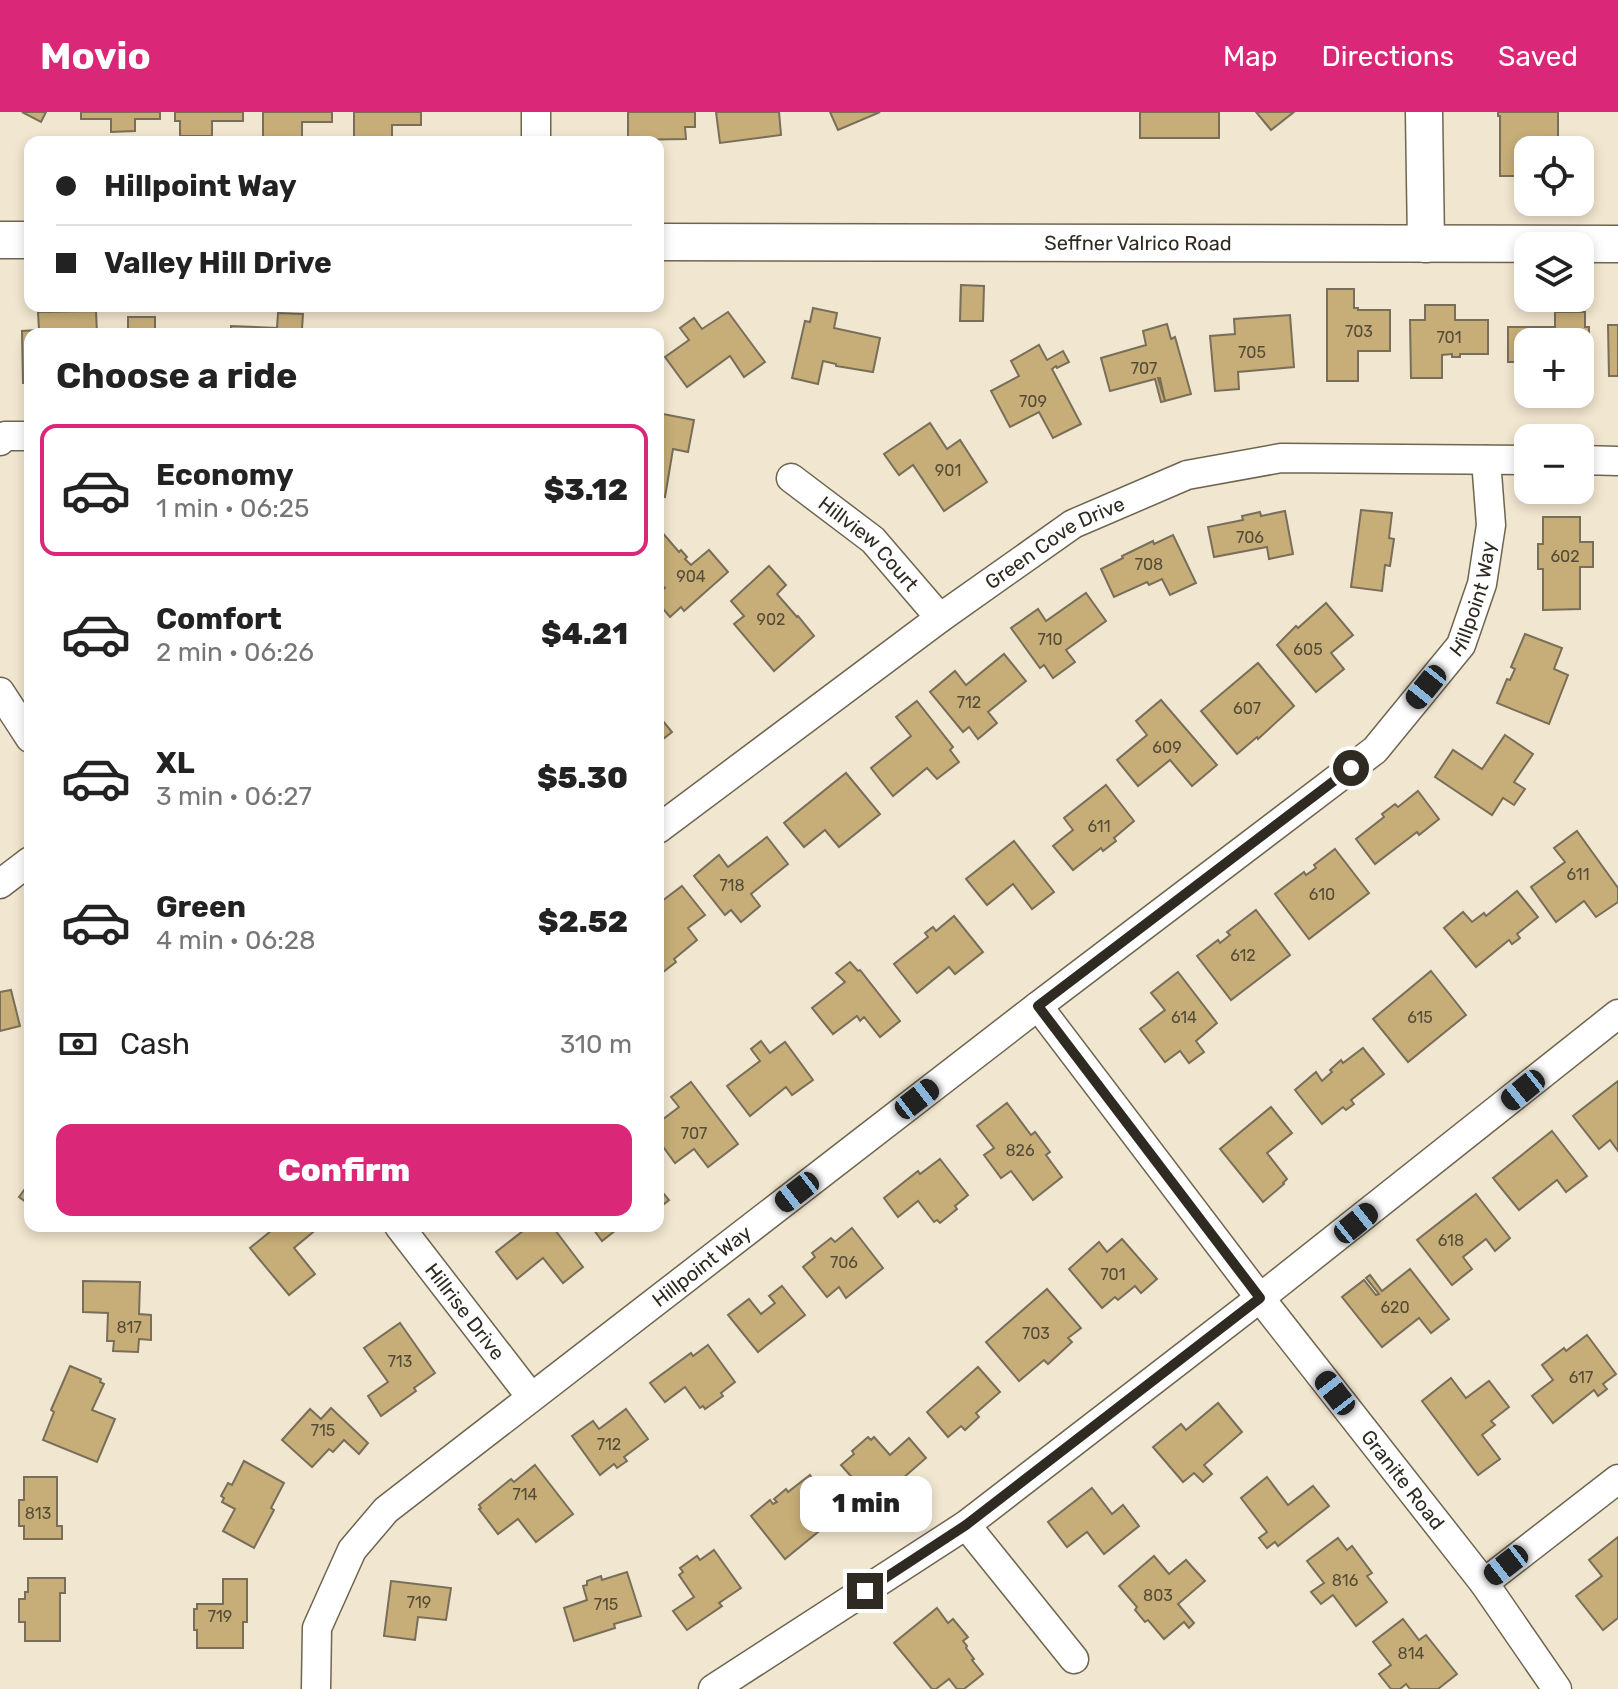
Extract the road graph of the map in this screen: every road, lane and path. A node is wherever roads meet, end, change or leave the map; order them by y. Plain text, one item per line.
1 (536, 112) edge
2 (1424, 112) edge
3 (536, 136) edge
4 (0, 240) edge
5 (24, 240) edge
6 (664, 242) edge
7 (1426, 244) junction
8 (1618, 244) edge
9 (24, 436) edge
10 (0, 441) edge
11 (1486, 460) junction
12 (1514, 460) edge
13 (1594, 460) edge
14 (1618, 461) edge
15 (791, 478) dead end
16 (940, 618) junction
17 (0, 692) edge
18 (24, 729) edge
19 (664, 825) edge
20 (24, 866) edge
21 (0, 884) edge
22 (1038, 1006) junction
23 (1618, 1014) edge
24 (404, 1232) edge
25 (1260, 1298) junction
26 (531, 1397) junction
27 (1618, 1479) edge
28 (966, 1525) junction
29 (1484, 1583) junction
30 (1074, 1659) dead end
31 (316, 1689) edge
32 (713, 1689) edge
33 (1557, 1689) edge

1 - 3 street
2 - 7 street
4 - 5 street
6 - 7 street, Seffner Valrico Road
7 - 8 street, Seffner Valrico Road
9 - 10 street
11 - 12 street, Green Cove Drive
11 - 16 street, Green Cove Drive
11 - 22 street, Hillpoint Way
13 - 14 street
15 - 16 street, Hillview Court
16 - 19 street, Green Cove Drive
17 - 18 street
20 - 21 street
22 - 25 street, Granite Road
22 - 26 street, Hillpoint Way
23 - 25 street
24 - 26 street, Hillrise Drive
25 - 28 street
25 - 29 street, Granite Road
26 - 31 street, Hillpoint Way
27 - 29 street
28 - 30 street
28 - 32 street
29 - 33 street, Granite Road

